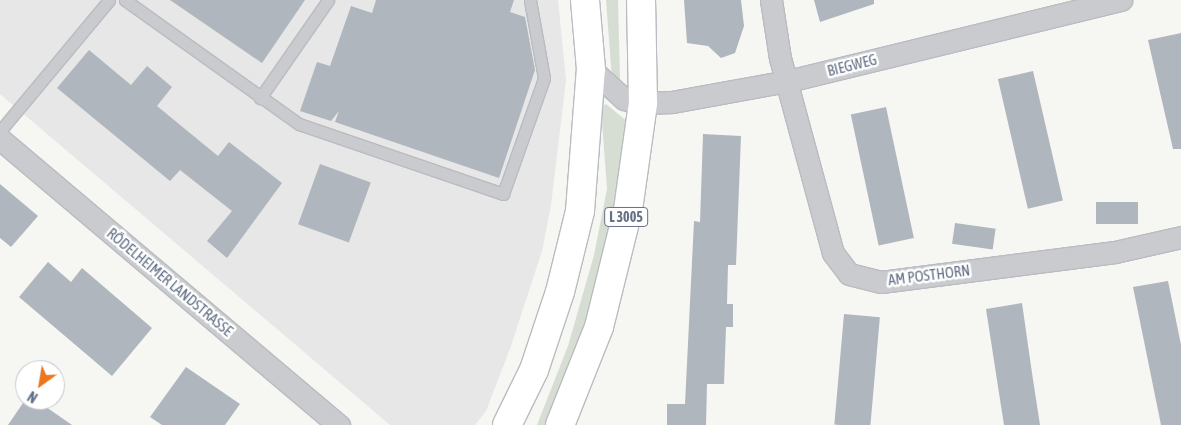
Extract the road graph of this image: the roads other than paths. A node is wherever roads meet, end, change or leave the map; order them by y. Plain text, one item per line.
1 (109, 0) edge
2 (125, 0) edge
3 (328, 0) edge
4 (530, 0) edge
5 (585, 0) edge
6 (641, 0) edge
7 (771, 0) edge
8 (1121, 0) edge
9 (591, 69) junction
10 (788, 81) junction
11 (260, 98) junction
12 (643, 103) junction
13 (0, 131) edge
14 (0, 139) edge
15 (1181, 237) edge
16 (339, 425) edge
17 (507, 425) edge
18 (560, 425) edge

1 - 13 lane
2 - 11 lane
3 - 11 lane
4 - 11 lane
5 - 9 main road
6 - 12 main road, L 3005
7 - 10 street, AM POSTHORN
8 - 10 street, BIEGWEG
9 - 12 street, BIEGWEG
9 - 17 main road
10 - 12 street, BIEGWEG
10 - 15 street, AM POSTHORN
12 - 18 main road, L 3005
14 - 16 street, RÖDELHEIMER LANDSTRASSE

